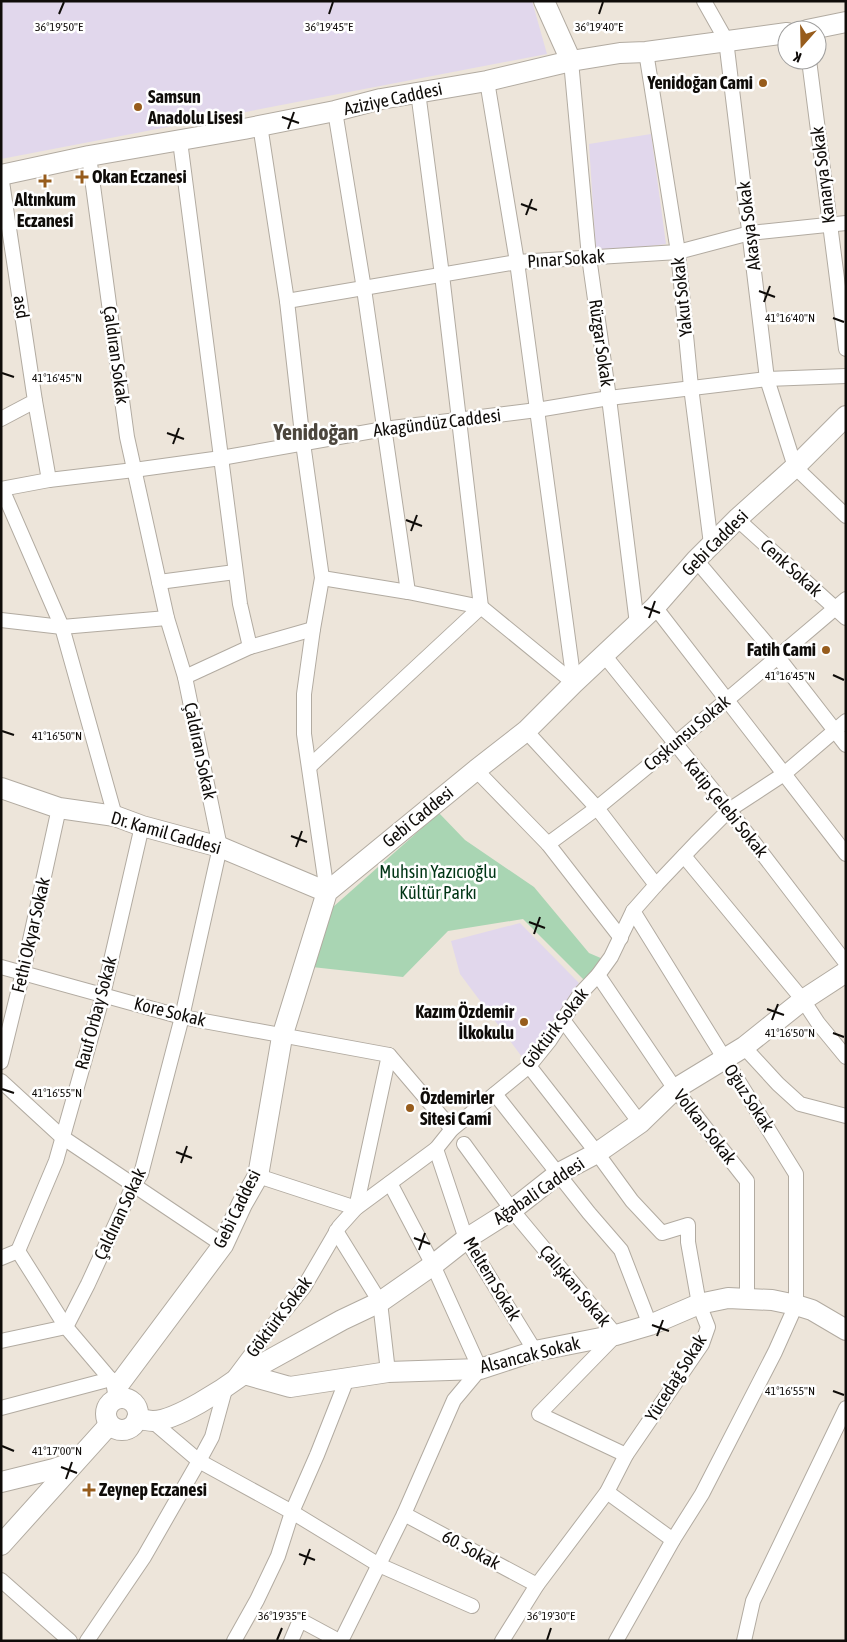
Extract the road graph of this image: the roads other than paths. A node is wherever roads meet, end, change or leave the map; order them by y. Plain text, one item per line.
1 (544, 1) edge
2 (704, 1) edge
3 (846, 22) edge
4 (827, 26) edge
5 (777, 33) edge
6 (726, 40) junction
7 (646, 52) junction
8 (571, 61) junction
9 (810, 70) edge
10 (487, 81) junction
11 (418, 92) junction
12 (335, 111) junction
13 (260, 125) junction
14 (180, 141) junction
15 (89, 156) junction
16 (1, 175) edge
17 (846, 223) edge
18 (829, 226) junction
19 (750, 232) junction
20 (678, 252) junction
21 (589, 257) junction
22 (518, 262) junction
23 (442, 276) junction
24 (364, 289) junction
25 (287, 302) junction
26 (846, 349) edge
27 (846, 376) edge
28 (767, 379) junction
29 (692, 387) junction
30 (609, 398) junction
31 (36, 402) junction
32 (537, 410) junction
33 (846, 416) edge
34 (1, 419) edge
35 (459, 420) junction
36 (384, 429) junction
37 (303, 442) junction
38 (221, 458) junction
39 (795, 468) junction
40 (134, 470) junction
41 (49, 480) junction
42 (2, 489) edge
43 (846, 516) edge
44 (737, 519) junction
45 (711, 544) junction
46 (696, 560) junction
47 (235, 572) junction
48 (322, 578) junction
49 (159, 582) junction
50 (408, 592) junction
51 (841, 604) edge
52 (655, 607) junction
53 (481, 608) junction
54 (167, 618) junction
55 (846, 618) edge
56 (1, 620) edge
57 (637, 624) junction
58 (62, 627) junction
59 (312, 629) junction
60 (250, 648) junction
61 (604, 655) junction
62 (777, 656) junction
63 (185, 677) junction
64 (574, 683) junction
65 (727, 699) junction
66 (846, 721) edge
67 (526, 731) junction
68 (834, 731) junction
69 (675, 744) junction
70 (846, 745) edge
71 (310, 766) junction
72 (476, 770) junction
73 (784, 774) junction
74 (1, 788) edge
75 (59, 808) junction
76 (597, 808) junction
77 (730, 810) junction
78 (115, 816) junction
79 (142, 826) junction
80 (548, 844) junction
81 (220, 847) junction
82 (846, 854) edge
83 (684, 856) junction
84 (656, 885) junction
85 (327, 892) junction
86 (633, 911) junction
87 (620, 938) junction
88 (846, 963) edge
89 (1, 967) edge
90 (23, 972) junction
91 (846, 972) edge
92 (598, 975) junction
93 (103, 995) junction
94 (803, 1000) junction
95 (182, 1017) junction
96 (563, 1020) junction
97 (282, 1037) junction
98 (744, 1047) junction
99 (389, 1055) junction
100 (846, 1057) edge
101 (723, 1059) junction
102 (1, 1062) edge
103 (529, 1066) junction
104 (1, 1081) edge
105 (675, 1089) junction
106 (495, 1094) junction
107 (846, 1116) edge
108 (640, 1123) junction
109 (452, 1129) junction
110 (62, 1137) junction
111 (464, 1144) dead end
112 (436, 1149) junction
113 (597, 1153) junction
114 (559, 1173) junction
115 (258, 1176) junction
116 (390, 1183) junction
117 (132, 1186) junction
118 (356, 1208) junction
119 (512, 1210) junction
120 (336, 1232) junction
121 (466, 1239) junction
122 (223, 1245) junction
123 (18, 1252) junction
124 (1, 1258) edge
125 (433, 1265) junction
126 (747, 1299) junction
127 (380, 1302) junction
128 (699, 1304) junction
129 (796, 1305) junction
130 (650, 1325) junction
131 (66, 1327) junction
132 (846, 1330) edge
133 (616, 1335) junction
134 (1, 1341) edge
135 (535, 1350) junction
136 (480, 1369) junction
137 (388, 1372) junction
138 (347, 1379) junction
139 (228, 1385) junction
140 (116, 1388) junction
141 (1, 1408) edge
142 (846, 1408) edge
143 (145, 1420) junction
144 (109, 1424) junction
145 (626, 1455) junction
146 (199, 1461) junction
147 (75, 1462) junction
148 (1, 1482) edge
149 (606, 1492) junction
150 (292, 1512) junction
151 (404, 1514) junction
152 (673, 1540) junction
153 (1, 1545) edge
154 (379, 1565) junction
155 (1, 1580) edge
156 (537, 1585) junction
157 (472, 1606) dead end
158 (70, 1641) edge
159 (87, 1641) edge
160 (234, 1641) edge
161 (291, 1641) edge
162 (340, 1641) edge
163 (502, 1641) edge
164 (616, 1641) edge
165 (744, 1641) edge

1 - 8 main road
2 - 6 street
3 - 4 main road
5 - 6 main road, Aziziye Caddesi
6 - 7 main road, Aziziye Caddesi
6 - 19 street, Akasya Sokak
7 - 8 main road, Aziziye Caddesi
7 - 20 street, Yakut Sokak
8 - 10 main road, Aziziye Caddesi
8 - 21 street, Rüzgar Sokak
9 - 18 street, Kanarya Sokak
10 - 11 main road, Aziziye Caddesi
10 - 22 street
11 - 12 main road, Aziziye Caddesi
11 - 23 street
12 - 13 main road, Aziziye Caddesi
12 - 24 street
13 - 14 main road, Aziziye Caddesi
13 - 25 street
14 - 15 main road, Aziziye Caddesi
14 - 38 street
15 - 16 main road, Aziziye Caddesi
15 - 40 street, Çaldıran Sokak
16 - 31 street, asd
17 - 18 street, Pınar Sokak
18 - 19 street, Pınar Sokak
18 - 26 street, Kanarya Sokak
19 - 20 street, Pınar Sokak
19 - 28 street, Akasya Sokak
20 - 21 street, Pınar Sokak
20 - 29 street, Yakut Sokak
21 - 22 street, Pınar Sokak
21 - 30 street, Rüzgar Sokak
22 - 23 street, Pınar Sokak
22 - 32 street
23 - 24 street, Pınar Sokak
23 - 35 street
24 - 25 street, Pınar Sokak
24 - 36 street
25 - 37 street
27 - 28 street, Akagündüz Caddesi
28 - 29 street, Akagündüz Caddesi
28 - 39 street, Akasya Sokak
29 - 30 street, Akagündüz Caddesi
29 - 45 street, Yakut Sokak
30 - 32 street, Akagündüz Caddesi
30 - 57 street, Rüzgar Sokak
31 - 34 street
31 - 41 street, asd
32 - 35 street, Akagündüz Caddesi
32 - 64 street
33 - 39 main road, Gebi Caddesi
35 - 36 street, Akagündüz Caddesi
35 - 53 street
36 - 37 street, Akagündüz Caddesi
36 - 50 street
37 - 38 street, Akagündüz Caddesi
37 - 48 street
38 - 40 street, Akagündüz Caddesi
38 - 47 street
39 - 43 street
39 - 44 main road, Gebi Caddesi
40 - 41 street, Akagündüz Caddesi
40 - 49 street, Çaldıran Sokak
41 - 42 street, Akagündüz Caddesi
42 - 58 street
44 - 45 main road, Gebi Caddesi
44 - 51 street, Cenk Sokak
45 - 46 main road, Gebi Caddesi
46 - 52 main road, Gebi Caddesi
46 - 62 street
47 - 49 street
47 - 60 street
48 - 50 street
48 - 59 street
49 - 54 street, Çaldıran Sokak
50 - 53 street
51 - 55 street, Cenk Sokak
51 - 62 street, Coşkunsu Sokak
52 - 57 main road, Gebi Caddesi
52 - 65 street
53 - 64 street
53 - 71 street
54 - 58 street
54 - 63 street, Çaldıran Sokak
56 - 58 street
57 - 61 main road, Gebi Caddesi
58 - 78 street
59 - 60 street
59 - 71 street
60 - 63 street
61 - 64 main road, Gebi Caddesi
61 - 69 street, Katip Çelebi Sokak
62 - 65 street, Coşkunsu Sokak
62 - 68 street
63 - 81 street, Çaldıran Sokak
64 - 67 main road, Gebi Caddesi
65 - 69 street, Coşkunsu Sokak
65 - 73 street
66 - 68 street, Göktürk Sokak
67 - 72 main road, Gebi Caddesi
67 - 76 street
68 - 70 street
68 - 73 street, Göktürk Sokak
69 - 76 street, Coşkunsu Sokak
69 - 77 street, Katip Çelebi Sokak
71 - 85 street
72 - 80 street
72 - 85 main road, Gebi Caddesi
73 - 77 street, Göktürk Sokak
73 - 82 street
74 - 75 main road, Dr. Kamil Caddesi
75 - 78 main road, Dr. Kamil Caddesi
75 - 90 street, Fethi Okyar Sokak
76 - 80 street, Coşkunsu Sokak
76 - 84 street
77 - 83 street, Göktürk Sokak
77 - 88 street, Katip Çelebi Sokak
78 - 79 main road, Dr. Kamil Caddesi
79 - 81 main road, Dr. Kamil Caddesi
79 - 93 street, Rauf Orbay Sokak
80 - 87 street
81 - 85 main road, Dr. Kamil Caddesi
81 - 95 street, Çaldıran Sokak
83 - 84 street, Göktürk Sokak
83 - 94 street
84 - 86 street, Göktürk Sokak
85 - 97 main road, Gebi Caddesi
86 - 87 street, Göktürk Sokak
86 - 101 street, Oğuz Sokak
87 - 92 street, Göktürk Sokak
89 - 90 street, Kore Sokak
90 - 93 street, Kore Sokak
90 - 102 street, Fethi Okyar Sokak
91 - 94 main road, Ağabali Caddesi
92 - 96 street, Göktürk Sokak
92 - 105 street, Volkan Sokak
93 - 95 street, Kore Sokak
93 - 110 street, Rauf Orbay Sokak
94 - 98 main road, Ağabali Caddesi
94 - 100 street
95 - 97 street, Kore Sokak
95 - 117 street, Çaldıran Sokak
96 - 103 street, Göktürk Sokak
96 - 108 street
97 - 99 street
97 - 115 main road, Gebi Caddesi
98 - 101 main road, Ağabali Caddesi
98 - 107 street
99 - 109 street
99 - 118 street
101 - 105 main road, Ağabali Caddesi
101 - 129 street, Oğuz Sokak
103 - 106 street, Göktürk Sokak
103 - 113 street, Yücedağ Sokak
104 - 110 street
105 - 108 main road, Ağabali Caddesi
105 - 126 street, Volkan Sokak
106 - 109 street, Göktürk Sokak
106 - 114 street
108 - 113 main road, Ağabali Caddesi
109 - 112 street, Göktürk Sokak
110 - 117 street
110 - 123 street, Rauf Orbay Sokak
111 - 119 street, Çalışkan Sokak
112 - 116 street, Göktürk Sokak
112 - 121 street, Meltem Sokak
113 - 114 main road, Ağabali Caddesi
113 - 128 street, Yücedağ Sokak
114 - 119 main road, Ağabali Caddesi
114 - 130 street
115 - 118 street
115 - 122 main road, Gebi Caddesi
116 - 118 street, Göktürk Sokak
116 - 125 street
117 - 122 street
117 - 131 street, Çaldıran Sokak
118 - 120 street, Göktürk Sokak
119 - 121 main road, Ağabali Caddesi
119 - 133 street, Çalışkan Sokak
120 - 127 street
120 - 139 street, Göktürk Sokak
121 - 125 main road, Ağabali Caddesi
121 - 135 street, Meltem Sokak
122 - 140 main road, Gebi Caddesi
123 - 124 street
123 - 131 street
125 - 127 main road, Ağabali Caddesi
125 - 136 street
126 - 128 main road, Alsancak Sokak
126 - 129 main road, Alsancak Sokak
127 - 137 street
127 - 139 main road, Ağabali Caddesi
128 - 130 main road, Alsancak Sokak
128 - 145 street, Yücedağ Sokak
129 - 132 main road, Alsancak Sokak
129 - 152 street
130 - 133 main road, Alsancak Sokak
131 - 134 street
131 - 140 street
133 - 135 main road, Alsancak Sokak
133 - 145 street, Çalışkan Sokak
135 - 136 main road, Alsancak Sokak
136 - 137 main road, Alsancak Sokak
136 - 151 street
137 - 138 main road, Alsancak Sokak
138 - 139 main road, Alsancak Sokak
138 - 150 street
139 - 143 main road, Ağabali Caddesi
139 - 146 street
140 - 141 street
140 - 143 main road
140 - 144 main road, Gebi Caddesi
142 - 165 street
143 - 144 main road, Ağabali Caddesi
143 - 146 street
144 - 147 main road
145 - 149 street, Yücedağ Sokak
146 - 150 street
146 - 159 street
147 - 148 main road
147 - 153 main road
149 - 152 street
149 - 156 street, Yücedağ Sokak
150 - 154 street
150 - 160 street
151 - 154 street
151 - 156 street, 60. Sokak
152 - 164 street
154 - 157 street
154 - 162 street
155 - 158 street
156 - 163 street, Yücedağ Sokak
161 - 162 street

